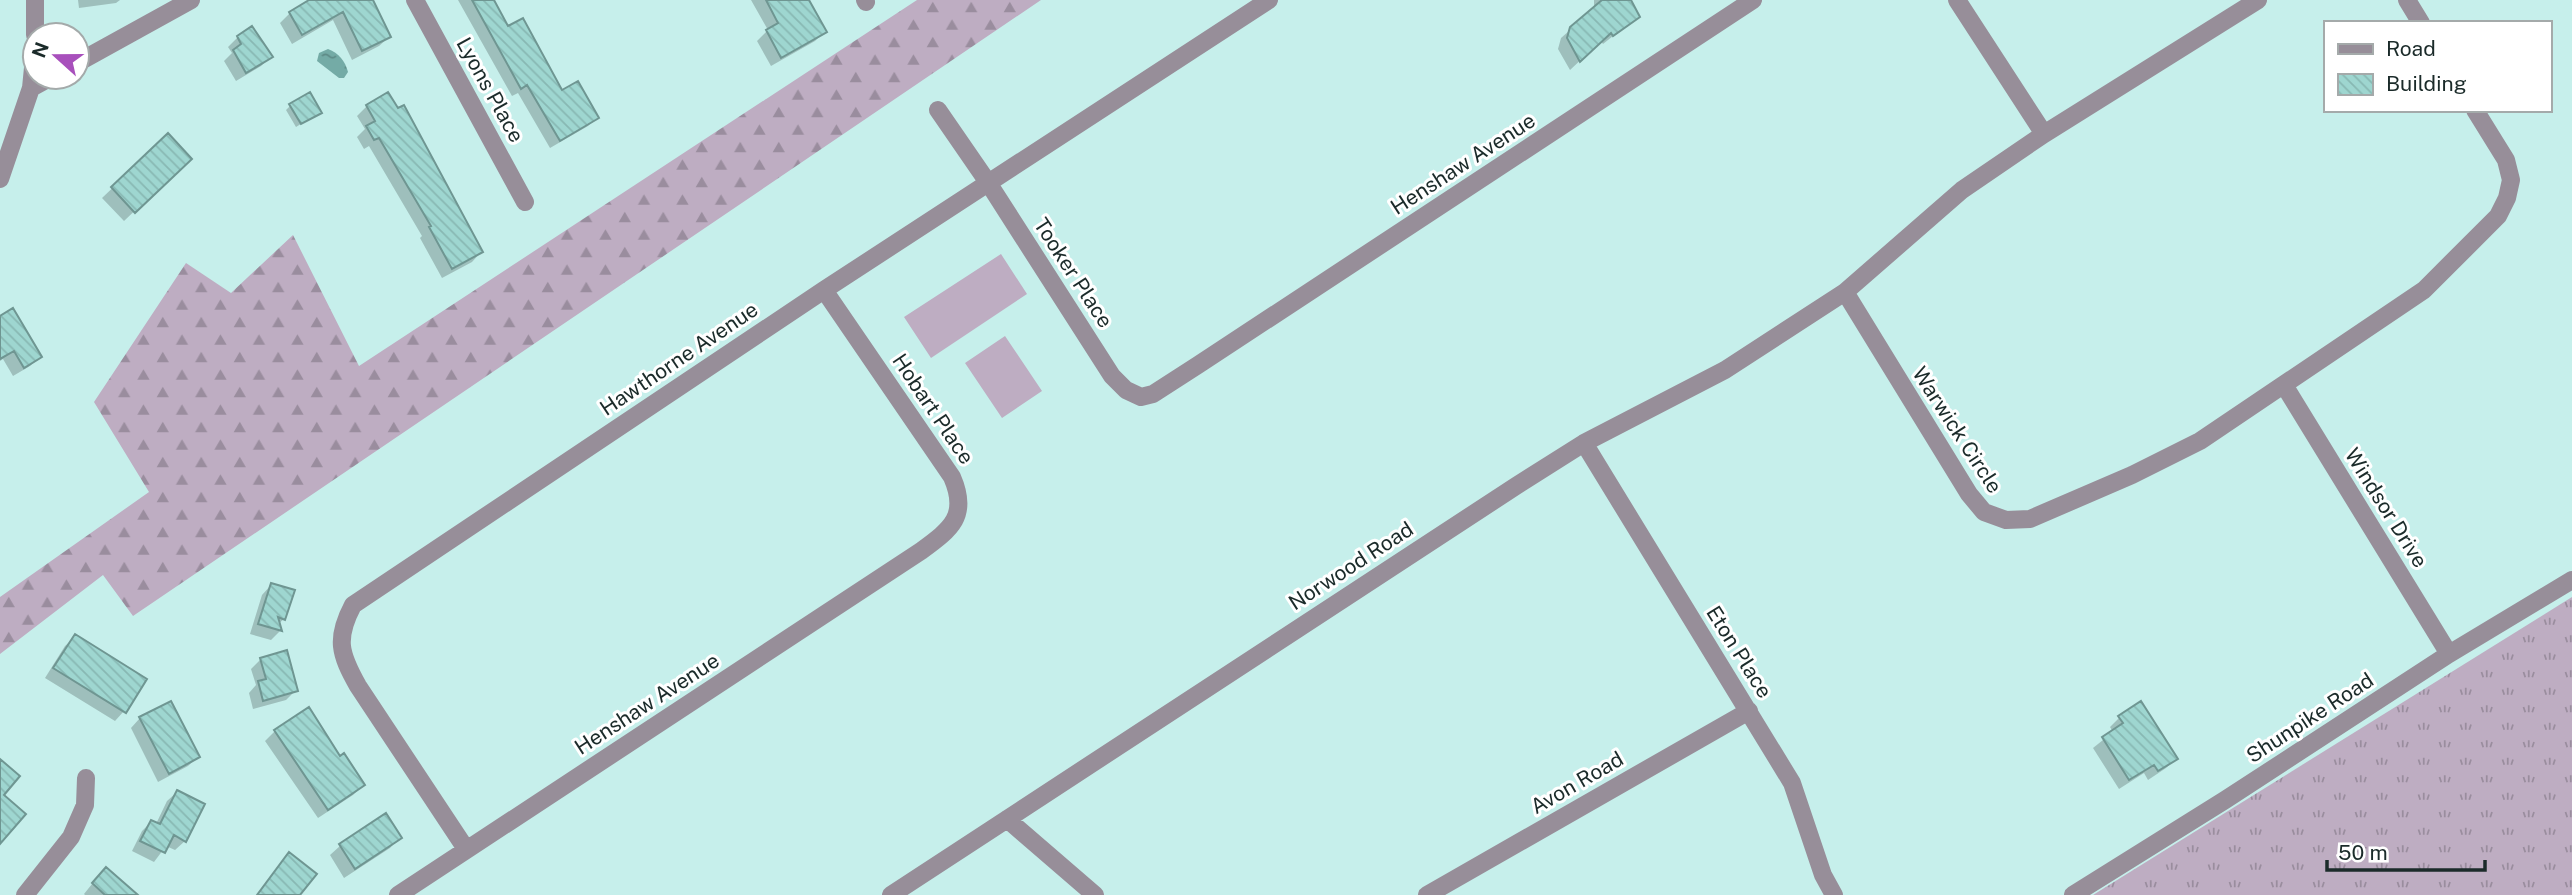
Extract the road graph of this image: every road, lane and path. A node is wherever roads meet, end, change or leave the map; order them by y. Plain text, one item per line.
1 (35, 0) edge
2 (191, 0) edge
3 (415, 0) edge
4 (1269, 0) edge
5 (1753, 0) edge
6 (1957, 0) edge
7 (2258, 0) edge
8 (2407, 0) edge
9 (35, 21) edge
10 (2420, 21) edge
11 (91, 55) edge
12 (30, 91) edge
13 (938, 110) dead end
14 (2476, 112) edge
15 (2044, 134) junction
16 (0, 179) edge
17 (989, 184) junction
18 (525, 202) dead end
19 (824, 290) junction
20 (1844, 292) junction
21 (1198, 365) joint
22 (2284, 385) junction
23 (1584, 443) junction
24 (921, 551) joint
25 (2572, 580) edge
26 (2449, 654) junction
27 (1749, 712) junction
28 (86, 778) dead end
29 (1007, 820) junction
30 (466, 849) junction
31 (25, 895) edge
32 (398, 895) edge
33 (891, 895) edge
34 (1095, 895) edge
35 (1427, 895) edge
36 (1834, 895) edge
37 (2073, 895) edge

1 - 9 street
2 - 11 street
3 - 18 street, Lyons Place
4 - 17 street, Hawthorne Avenue
5 - 21 street, Henshaw Avenue
6 - 15 street
7 - 15 street
8 - 10 street
12 - 16 street
13 - 17 street, Tooker Place
14 - 22 street, Warwick Circle
15 - 20 street
17 - 19 street, Hawthorne Avenue
17 - 21 street, Tooker Place
19 - 24 street, Hobart Place
19 - 30 street, Hawthorne Avenue
20 - 22 street, Warwick Circle
20 - 23 street, Norwood Road
22 - 26 street, Windsor Drive
23 - 27 street, Eton Place
23 - 29 street, Norwood Road
24 - 30 street, Henshaw Avenue
25 - 26 street, Shunpike Road
26 - 37 street, Shunpike Road
27 - 35 street, Avon Road
27 - 36 street, Eton Place
28 - 31 street
29 - 33 street, Norwood Road
29 - 34 street
30 - 32 street, Henshaw Avenue

